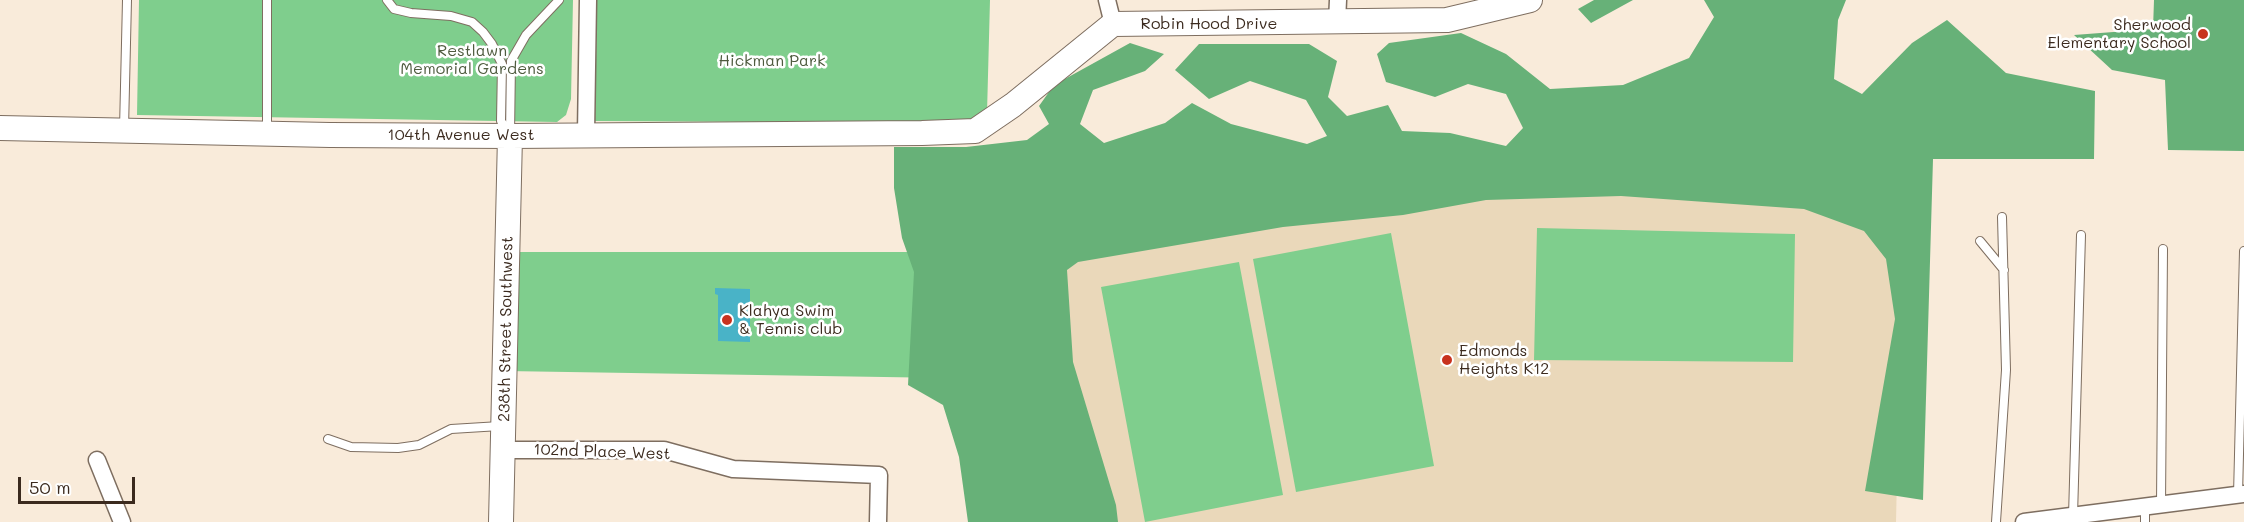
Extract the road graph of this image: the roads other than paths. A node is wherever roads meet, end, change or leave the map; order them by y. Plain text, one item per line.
1 (127, 0) edge
2 (267, 0) edge
3 (387, 0) edge
4 (559, 0) edge
5 (588, 0) edge
6 (1107, 0) edge
7 (1530, 0) edge
8 (1338, 11) edge
9 (1113, 24) junction
10 (0, 128) edge
11 (124, 131) junction
12 (267, 133) junction
13 (586, 134) junction
14 (510, 136) junction
15 (2001, 217) dead end
16 (2081, 235) dead end
17 (1980, 241) dead end
18 (2163, 249) dead end
19 (2244, 251) edge
20 (2004, 270) junction
21 (504, 426) junction
22 (328, 439) dead end
23 (503, 450) junction
24 (97, 460) dead end
25 (2241, 495) edge
26 (2151, 512) edge
27 (2073, 519) edge
28 (123, 522) edge
29 (501, 522) edge
30 (878, 522) edge
31 (1996, 522) edge
32 (2024, 522) edge

1 - 11 lane
2 - 12 lane
3 - 14 lane
4 - 14 lane
5 - 13 street
6 - 9 street
7 - 8 street, Robin Hood Drive
8 - 9 street, Robin Hood Drive
9 - 13 street, 104th Avenue West
10 - 11 street, 104th Avenue West
11 - 12 street, 104th Avenue West
12 - 14 street, 104th Avenue West
13 - 14 street, 104th Avenue West
14 - 21 street, 238th Street Southwest
15 - 20 lane
16 - 27 lane
17 - 20 lane
18 - 26 lane
19 - 25 lane
20 - 31 lane
21 - 22 lane
21 - 23 street, 238th Street Southwest
23 - 29 street, 238th Street Southwest
23 - 30 street, 102nd Place West
24 - 28 street
25 - 26 street
26 - 27 street
27 - 32 street

